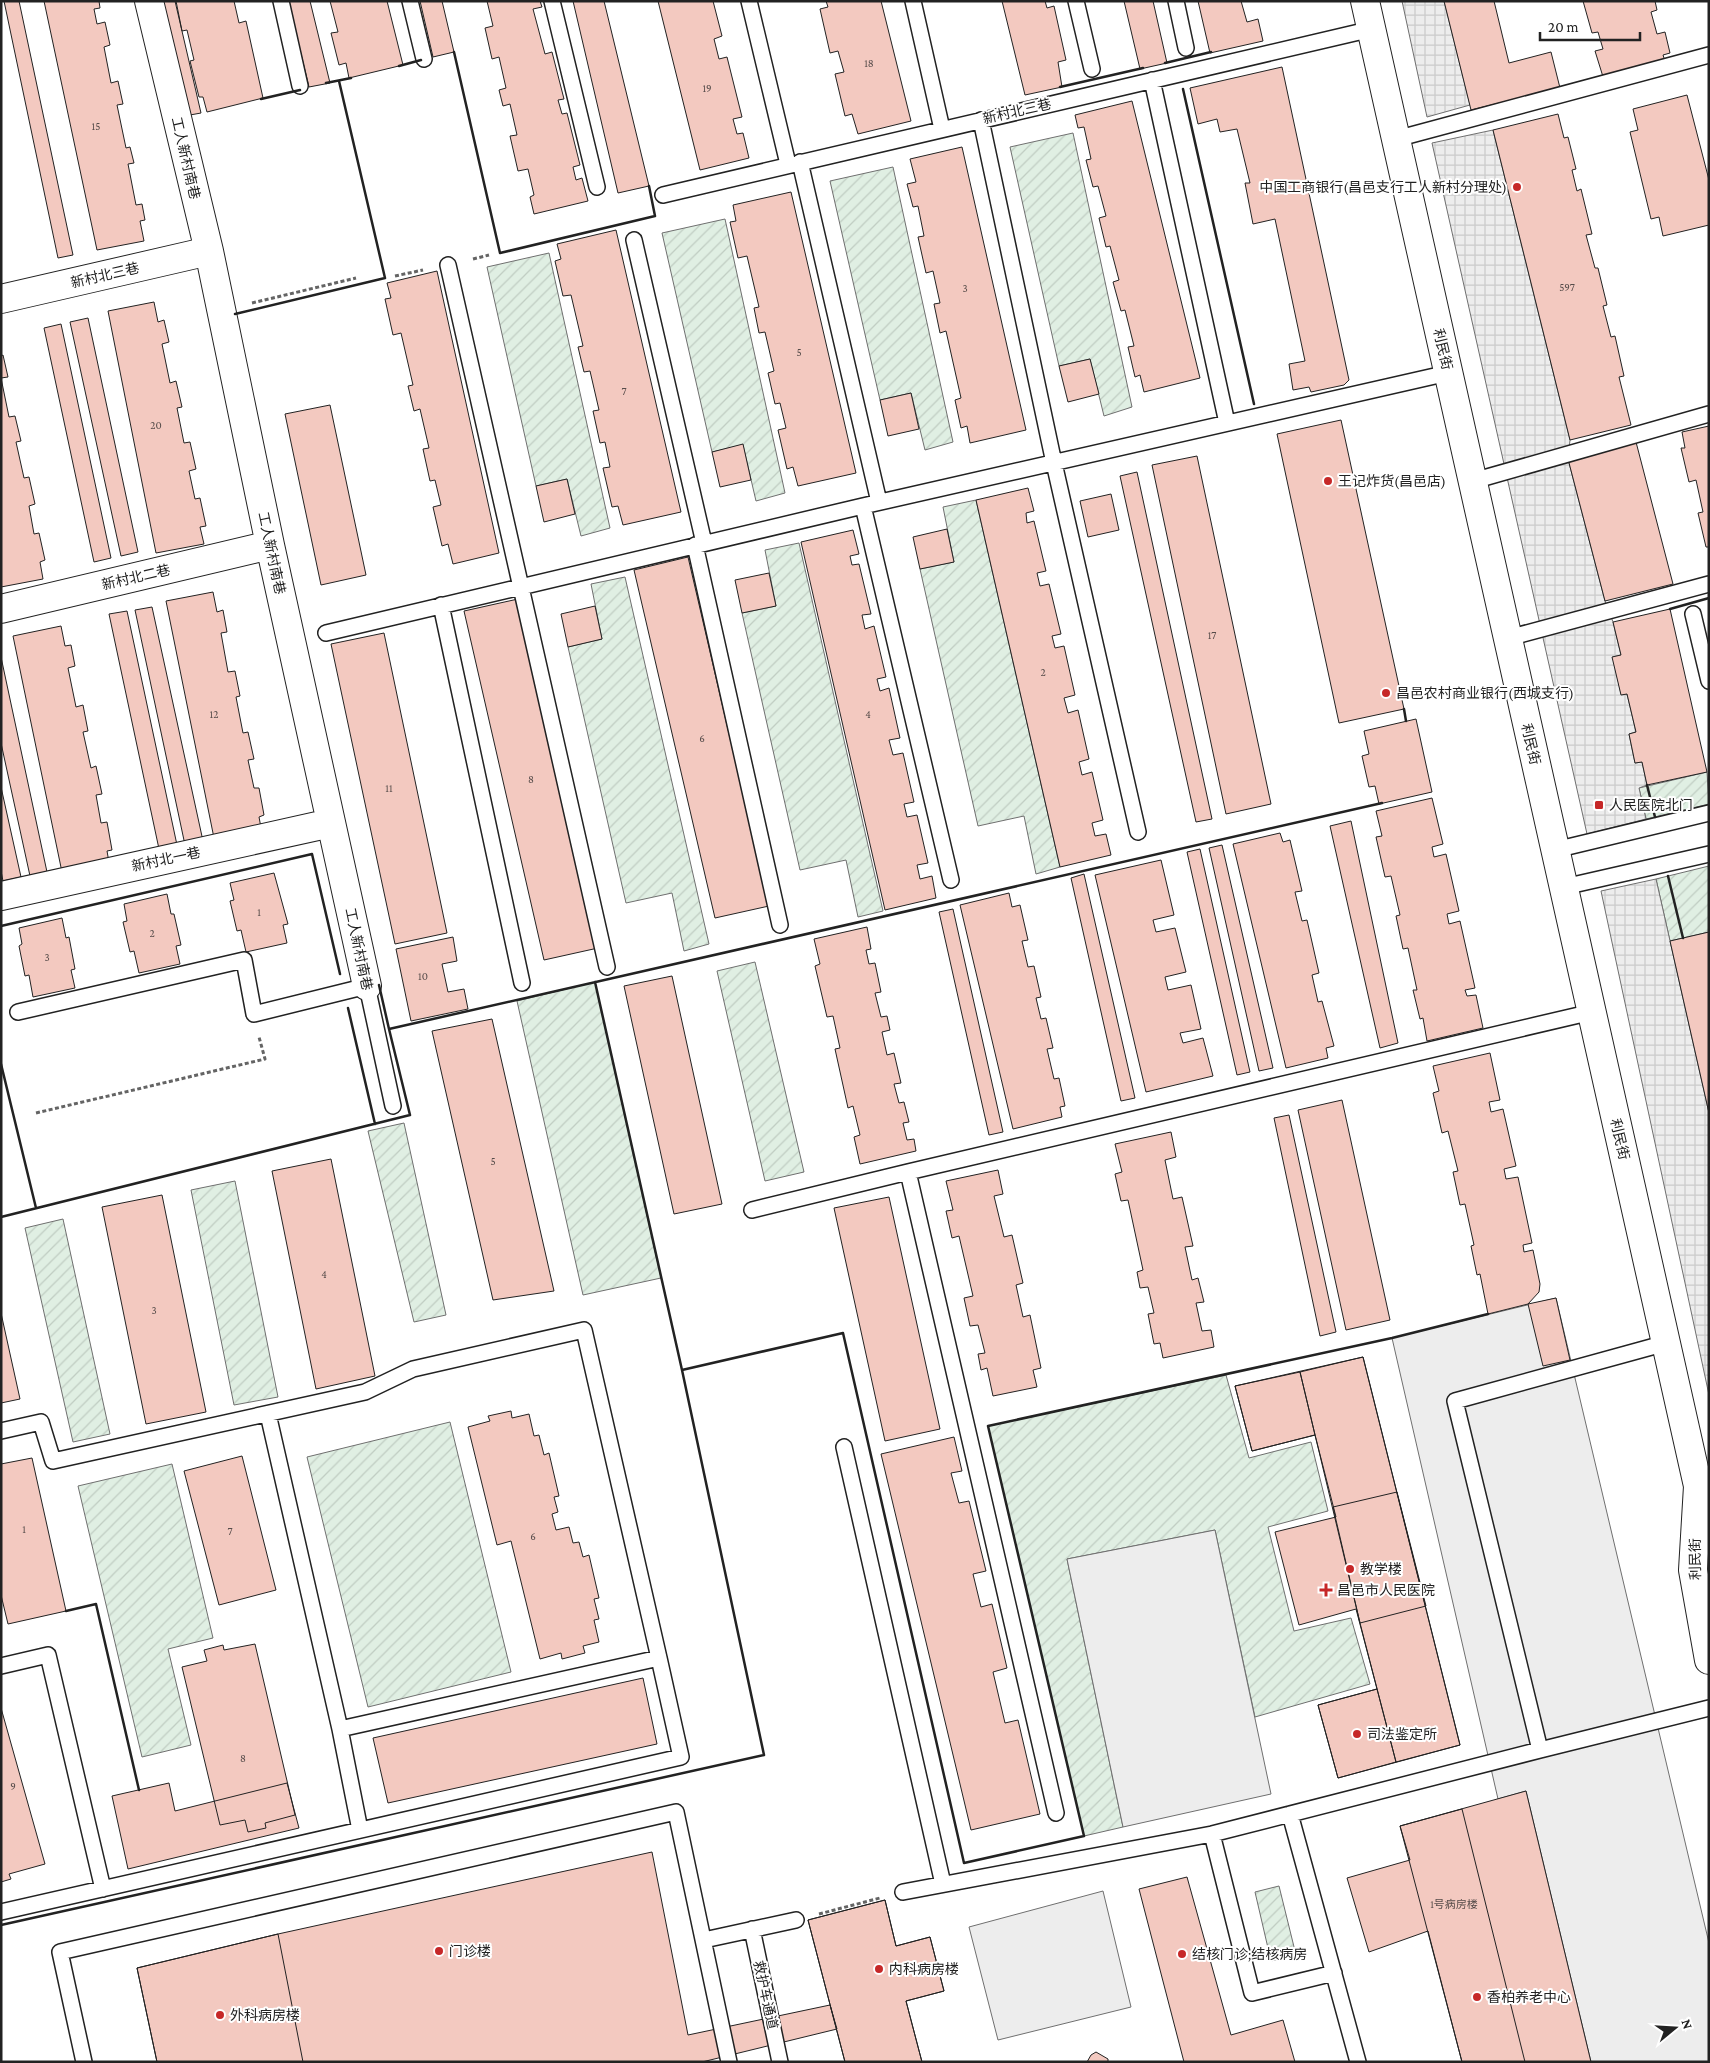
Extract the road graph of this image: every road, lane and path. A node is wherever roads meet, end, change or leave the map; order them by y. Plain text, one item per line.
1 (149, 1) edge
2 (281, 1) edge
3 (410, 1) edge
4 (552, 1) edge
5 (749, 1) edge
6 (913, 1) edge
7 (1076, 1) edge
8 (1176, 1) edge
9 (1365, 1) edge
10 (1372, 29) junction
11 (1186, 48) dead end
12 (1709, 55) edge
13 (424, 59) dead end
14 (1092, 69) dead end
15 (1152, 80) junction
16 (300, 86) dead end
17 (981, 120) junction
18 (942, 129) junction
19 (1396, 139) junction
20 (794, 163) junction
21 (597, 187) dead end
22 (663, 194) dead end
23 (634, 240) dead end
24 (209, 251) junction
25 (448, 264) dead end
26 (356, 278) dead end
27 (1, 299) edge
28 (221, 310) junction
29 (1448, 373) junction
30 (1709, 414) edge
31 (1227, 423) junction
32 (1054, 462) junction
33 (1473, 481) junction
34 (879, 502) junction
35 (864, 506) junction
36 (699, 544) junction
37 (270, 545) junction
38 (1709, 584) edge
39 (521, 587) junction
40 (441, 605) junction
41 (1, 609) edge
42 (1692, 614) dead end
43 (326, 633) dead end
44 (1508, 638) junction
45 (1709, 681) edge
46 (1709, 813) edge
47 (331, 823) junction
48 (1138, 832) dead end
49 (1555, 850) junction
50 (1709, 854) edge
51 (951, 880) dead end
52 (1564, 887) junction
53 (1, 896) edge
54 (780, 925) dead end
55 (607, 967) dead end
56 (522, 984) dead end
57 (367, 986) junction
58 (18, 1012) dead end
59 (1592, 1012) junction
60 (254, 1014) junction
61 (393, 1106) dead end
62 (36, 1113) dead end
63 (908, 1172) junction
64 (752, 1210) dead end
65 (1666, 1343) junction
66 (268, 1414) junction
67 (1, 1431) edge
68 (844, 1447) dead end
69 (1700, 1473) edge
70 (1709, 1517) edge
71 (659, 1658) junction
72 (1709, 1660) edge
73 (1, 1666) edge
74 (1709, 1708) edge
75 (340, 1729) junction
76 (1540, 1750) junction
77 (1056, 1813) dead end
78 (1290, 1814) junction
79 (360, 1830) junction
80 (1212, 1834) junction
81 (943, 1884) junction
82 (103, 1889) junction
83 (903, 1892) joint
84 (1, 1912) edge
85 (796, 1920) joint
86 (752, 1929) junction
87 (704, 1940) junction
88 (1334, 1973) junction
89 (84, 2062) edge
90 (729, 2062) edge
91 (780, 2062) edge
92 (1358, 2062) edge

1 - 24 street, 工人新村南巷
2 - 16 lane
3 - 13 lane
4 - 21 lane
5 - 20 lane
6 - 18 lane
7 - 14 lane
8 - 11 lane
9 - 10 street, 利民街
10 - 15 lane, 新村北三巷
10 - 19 street, 利民街
12 - 19 lane
15 - 17 lane, 新村北三巷
15 - 31 lane
17 - 18 lane, 新村北三巷
17 - 32 lane
18 - 20 lane, 新村北三巷
19 - 29 street, 利民街
20 - 22 lane, 新村北三巷
20 - 34 lane
23 - 36 lane
24 - 27 street, 新村北三巷
24 - 28 street, 工人新村南巷
25 - 39 lane
26 - 28 path
28 - 37 street, 工人新村南巷
29 - 31 lane
29 - 33 street, 利民街
30 - 33 lane
31 - 32 lane
32 - 34 lane
32 - 48 lane
33 - 44 street, 利民街
34 - 35 lane
35 - 36 lane
35 - 51 lane
36 - 39 lane
36 - 54 lane
37 - 41 street, 新村北二巷
37 - 47 street, 工人新村南巷
38 - 44 lane
39 - 40 lane
39 - 55 lane
40 - 43 lane
40 - 56 lane
42 - 45 lane
44 - 49 street, 利民街
46 - 49 lane
47 - 53 street, 新村北一巷
47 - 57 street, 工人新村南巷
49 - 52 street, 利民街
50 - 52 lane
52 - 59 street, 利民街
57 - 60 lane
57 - 61 lane, 工人新村南巷
58 - 60 lane
59 - 63 lane
59 - 65 street, 利民街
60 - 62 path
63 - 64 lane
63 - 77 lane
65 - 69 street, 利民街
65 - 76 lane
66 - 67 lane
66 - 71 lane
66 - 75 lane
68 - 81 lane
69 - 70 street, 利民街
69 - 72 street, 利民街
71 - 75 lane
71 - 79 lane
73 - 82 lane
74 - 76 lane
75 - 79 lane
76 - 78 lane
78 - 80 lane
78 - 88 lane
79 - 82 lane
80 - 81 lane
80 - 88 lane
81 - 83 lane
82 - 84 lane
83 - 85 path
85 - 86 lane
86 - 87 lane
86 - 91 lane, 救护车通道
87 - 89 lane
87 - 90 lane
88 - 92 lane

